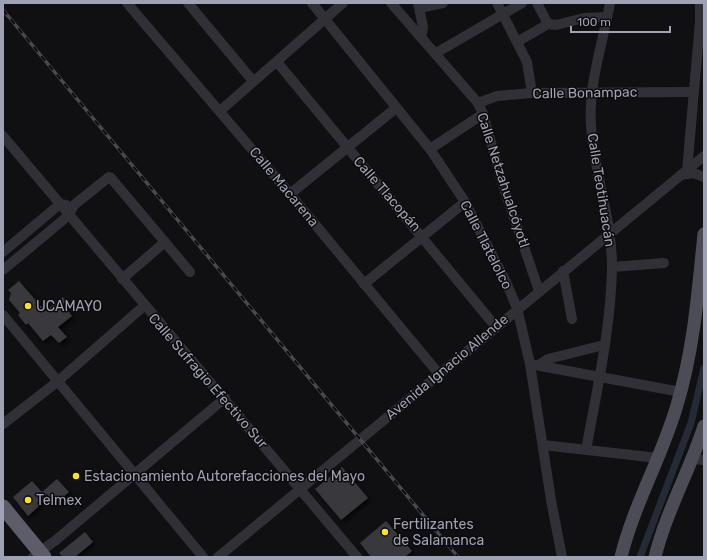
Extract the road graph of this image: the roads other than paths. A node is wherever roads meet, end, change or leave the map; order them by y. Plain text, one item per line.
1 (127, 3) edge
2 (188, 3) edge
3 (312, 3) edge
4 (343, 3) edge
5 (391, 3) edge
6 (443, 3) edge
7 (498, 3) edge
8 (522, 3) edge
9 (537, 3) edge
10 (610, 3) edge
11 (700, 3) edge
12 (419, 5) edge
13 (502, 15) junction
14 (607, 17) junction
15 (325, 20) junction
16 (548, 24) junction
17 (421, 38) junction
18 (517, 42) junction
19 (436, 53) junction
20 (277, 62) junction
21 (253, 81) junction
22 (693, 92) junction
23 (532, 93) junction
24 (592, 94) junction
25 (478, 102) junction
26 (396, 108) junction
27 (220, 111) junction
28 (483, 114) junction
29 (3, 136) edge
30 (347, 148) junction
31 (430, 149) junction
32 (704, 156) edge
33 (684, 173) junction
34 (704, 177) edge
35 (290, 194) junction
36 (464, 202) junction
37 (60, 204) junction
38 (74, 205) junction
39 (69, 215) junction
40 (610, 232) junction
41 (422, 236) junction
42 (704, 237) edge
43 (165, 242) junction
44 (3, 252) edge
45 (664, 263) dead end
46 (612, 267) junction
47 (3, 270) edge
48 (563, 271) junction
49 (190, 272) dead end
50 (122, 279) junction
51 (364, 284) junction
52 (539, 291) junction
53 (144, 306) junction
54 (517, 308) junction
55 (3, 315) edge
56 (572, 319) dead end
57 (496, 327) junction
58 (604, 345) junction
59 (535, 364) junction
60 (439, 374) junction
61 (599, 376) junction
62 (57, 382) junction
63 (681, 392) junction
64 (224, 398) junction
65 (3, 424) edge
66 (704, 426) edge
67 (543, 444) junction
68 (586, 450) junction
69 (658, 458) junction
70 (698, 459) edge
71 (134, 475) junction
72 (300, 489) junction
73 (3, 507) edge
74 (39, 555) edge
75 (203, 557) edge
76 (218, 557) edge
77 (357, 557) edge
78 (562, 557) edge
79 (621, 557) edge
80 (655, 557) edge

1 - 27 street, Calle Macarena
2 - 21 street
3 - 15 street, Calle Tlatelolco
4 - 15 street
5 - 17 street, Calle Netzahualcóyotl
6 - 12 street
7 - 13 street
8 - 13 street
9 - 16 street
10 - 14 street, Calle Teotihuacán
11 - 22 street
12 - 17 street
13 - 18 street
13 - 19 street
14 - 16 street
14 - 24 street, Calle Teotihuacán
15 - 20 street
15 - 26 street, Calle Tlatelolco
16 - 18 street
17 - 19 street, Calle Netzahualcóyotl
18 - 23 street
19 - 25 street, Calle Netzahualcóyotl
20 - 21 street
20 - 30 street, Calle Tlacopán
21 - 27 street
22 - 24 street, Calle Bonampac
22 - 33 street
23 - 24 street, Calle Bonampac
23 - 25 street, Calle Bonampac
24 - 40 street, Calle Teotihuacán
25 - 28 street, Calle Netzahualcóyotl
26 - 30 street
26 - 31 street, Calle Tlatelolco
27 - 35 street, Calle Macarena
28 - 31 street
28 - 52 street, Calle Netzahualcóyotl
29 - 37 street, Calle Sufragio Efectivo Sur
30 - 35 street
30 - 41 street, Calle Tlacopán
31 - 36 street, Calle Tlatelolco
32 - 33 street, Avenida Ignacio Allende
33 - 34 street
33 - 40 street, Avenida Ignacio Allende
35 - 51 street, Calle Macarena
36 - 41 street
36 - 54 street, Calle Tlatelolco
37 - 38 street
37 - 39 street, Calle Sufragio Efectivo Sur
37 - 44 street
38 - 39 street
38 - 43 street
39 - 47 street
39 - 50 street, Calle Sufragio Efectivo Sur
40 - 46 street, Calle Teotihuacán
40 - 48 street, Avenida Ignacio Allende
41 - 51 street
41 - 57 street, Calle Tlacopán
42 - 63 main road
43 - 49 street
43 - 50 street
45 - 46 street
46 - 58 street, Calle Teotihuacán
48 - 52 street, Avenida Ignacio Allende
48 - 56 street
50 - 53 street, Calle Sufragio Efectivo Sur
51 - 60 street, Calle Macarena
52 - 54 street, Avenida Ignacio Allende
53 - 62 street
53 - 64 street, Calle Sufragio Efectivo Sur
54 - 57 street, Avenida Ignacio Allende
54 - 59 street, Calle Tlatelolco
55 - 62 street
57 - 60 street, Avenida Ignacio Allende
58 - 59 street
58 - 61 street, Calle Teotihuacán
59 - 61 street
59 - 67 street, Calle Tlatelolco
60 - 72 street, Avenida Ignacio Allende
61 - 63 street
61 - 68 street, Calle Teotihuacán
62 - 65 street
62 - 71 street
63 - 69 main road
64 - 71 street
64 - 72 street, Calle Sufragio Efectivo Sur
66 - 70 main road
67 - 68 street
67 - 78 street, Calle Tlatelolco
68 - 69 street
69 - 79 main road
70 - 80 main road
71 - 74 street
71 - 75 street
72 - 76 street, Avenida Ignacio Allende
72 - 77 street, Calle Sufragio Efectivo Sur
73 - 74 highway

